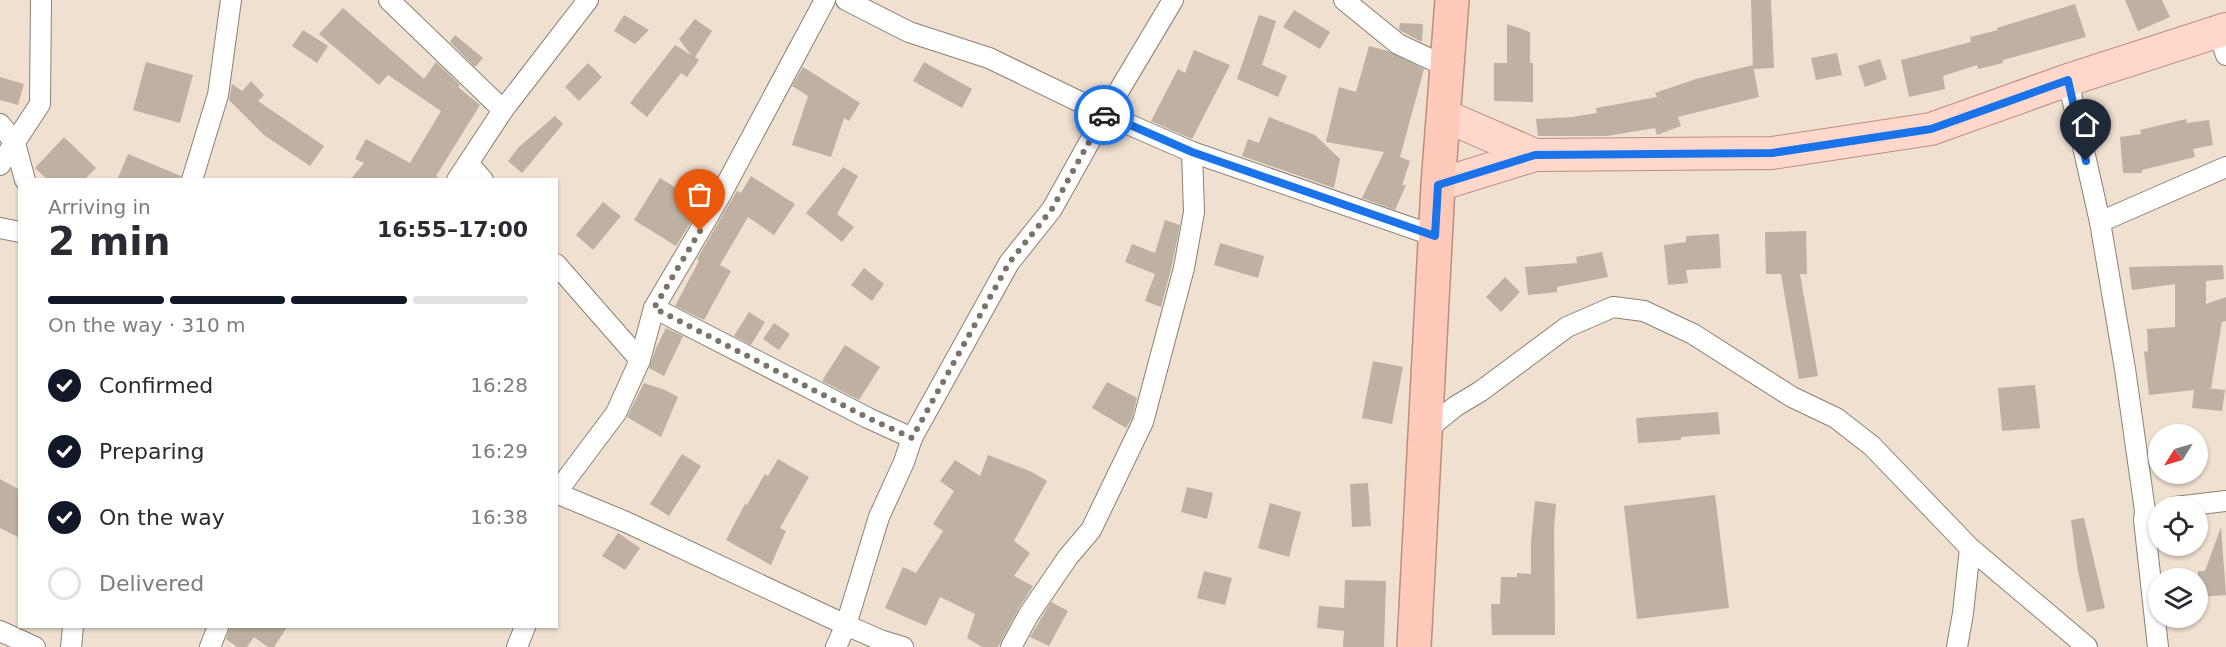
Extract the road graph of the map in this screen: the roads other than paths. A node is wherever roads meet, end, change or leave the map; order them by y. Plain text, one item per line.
1 (41, 0) edge
2 (231, 0) edge
3 (389, 0) edge
4 (588, 0) edge
5 (825, 0) edge
6 (846, 0) edge
7 (1173, 0) edge
8 (1344, 0) edge
9 (1452, 0) edge
10 (2224, 34) edge
11 (1447, 67) junction
12 (2068, 80) junction
13 (502, 110) junction
14 (1105, 114) junction
15 (1443, 115) junction
16 (0, 124) edge
17 (15, 143) junction
18 (1192, 152) junction
19 (1535, 155) junction
20 (468, 163) junction
21 (0, 165) edge
22 (2226, 167) edge
23 (24, 178) edge
24 (193, 178) edge
25 (457, 178) edge
26 (481, 178) edge
27 (1438, 185) junction
28 (2100, 222) junction
29 (0, 228) edge
30 (18, 232) edge
31 (1435, 236) junction
32 (558, 266) edge
33 (654, 308) junction
34 (640, 360) junction
35 (1425, 431) junction
36 (912, 438) junction
37 (558, 490) edge
38 (558, 494) edge
39 (2149, 496) edge
40 (2226, 501) edge
41 (2208, 503) edge
42 (2148, 515) edge
43 (1970, 548) junction
44 (846, 625) junction
45 (73, 628) edge
46 (218, 628) edge
47 (525, 628) edge
48 (0, 631) edge
49 (35, 647) edge
50 (72, 647) edge
51 (210, 647) edge
52 (517, 647) edge
53 (836, 647) edge
54 (903, 647) edge
55 (1011, 647) edge
56 (1414, 647) edge
57 (1957, 647) edge
58 (2087, 647) edge
59 (2158, 647) edge

1 - 17 street
2 - 24 street
3 - 13 street
4 - 13 street
5 - 33 street
6 - 14 street
7 - 14 street
8 - 11 street
9 - 11 highway
10 - 12 main road
11 - 15 highway
12 - 19 main road
12 - 28 street
13 - 20 street
14 - 18 street
14 - 36 street
15 - 19 main road
15 - 27 highway
16 - 17 street
17 - 21 street
17 - 23 street
18 - 31 street
18 - 55 street
19 - 27 main road
20 - 25 street
20 - 26 street
22 - 28 street
27 - 31 highway
28 - 39 street
29 - 30 street
31 - 35 highway
32 - 34 street
33 - 34 street
33 - 36 street
34 - 37 street
35 - 43 street
35 - 56 highway
36 - 44 street
38 - 44 street
40 - 41 street
42 - 59 street
43 - 57 street
43 - 58 street
44 - 53 street
44 - 54 street
45 - 50 street
46 - 51 street
47 - 52 street
48 - 49 street

